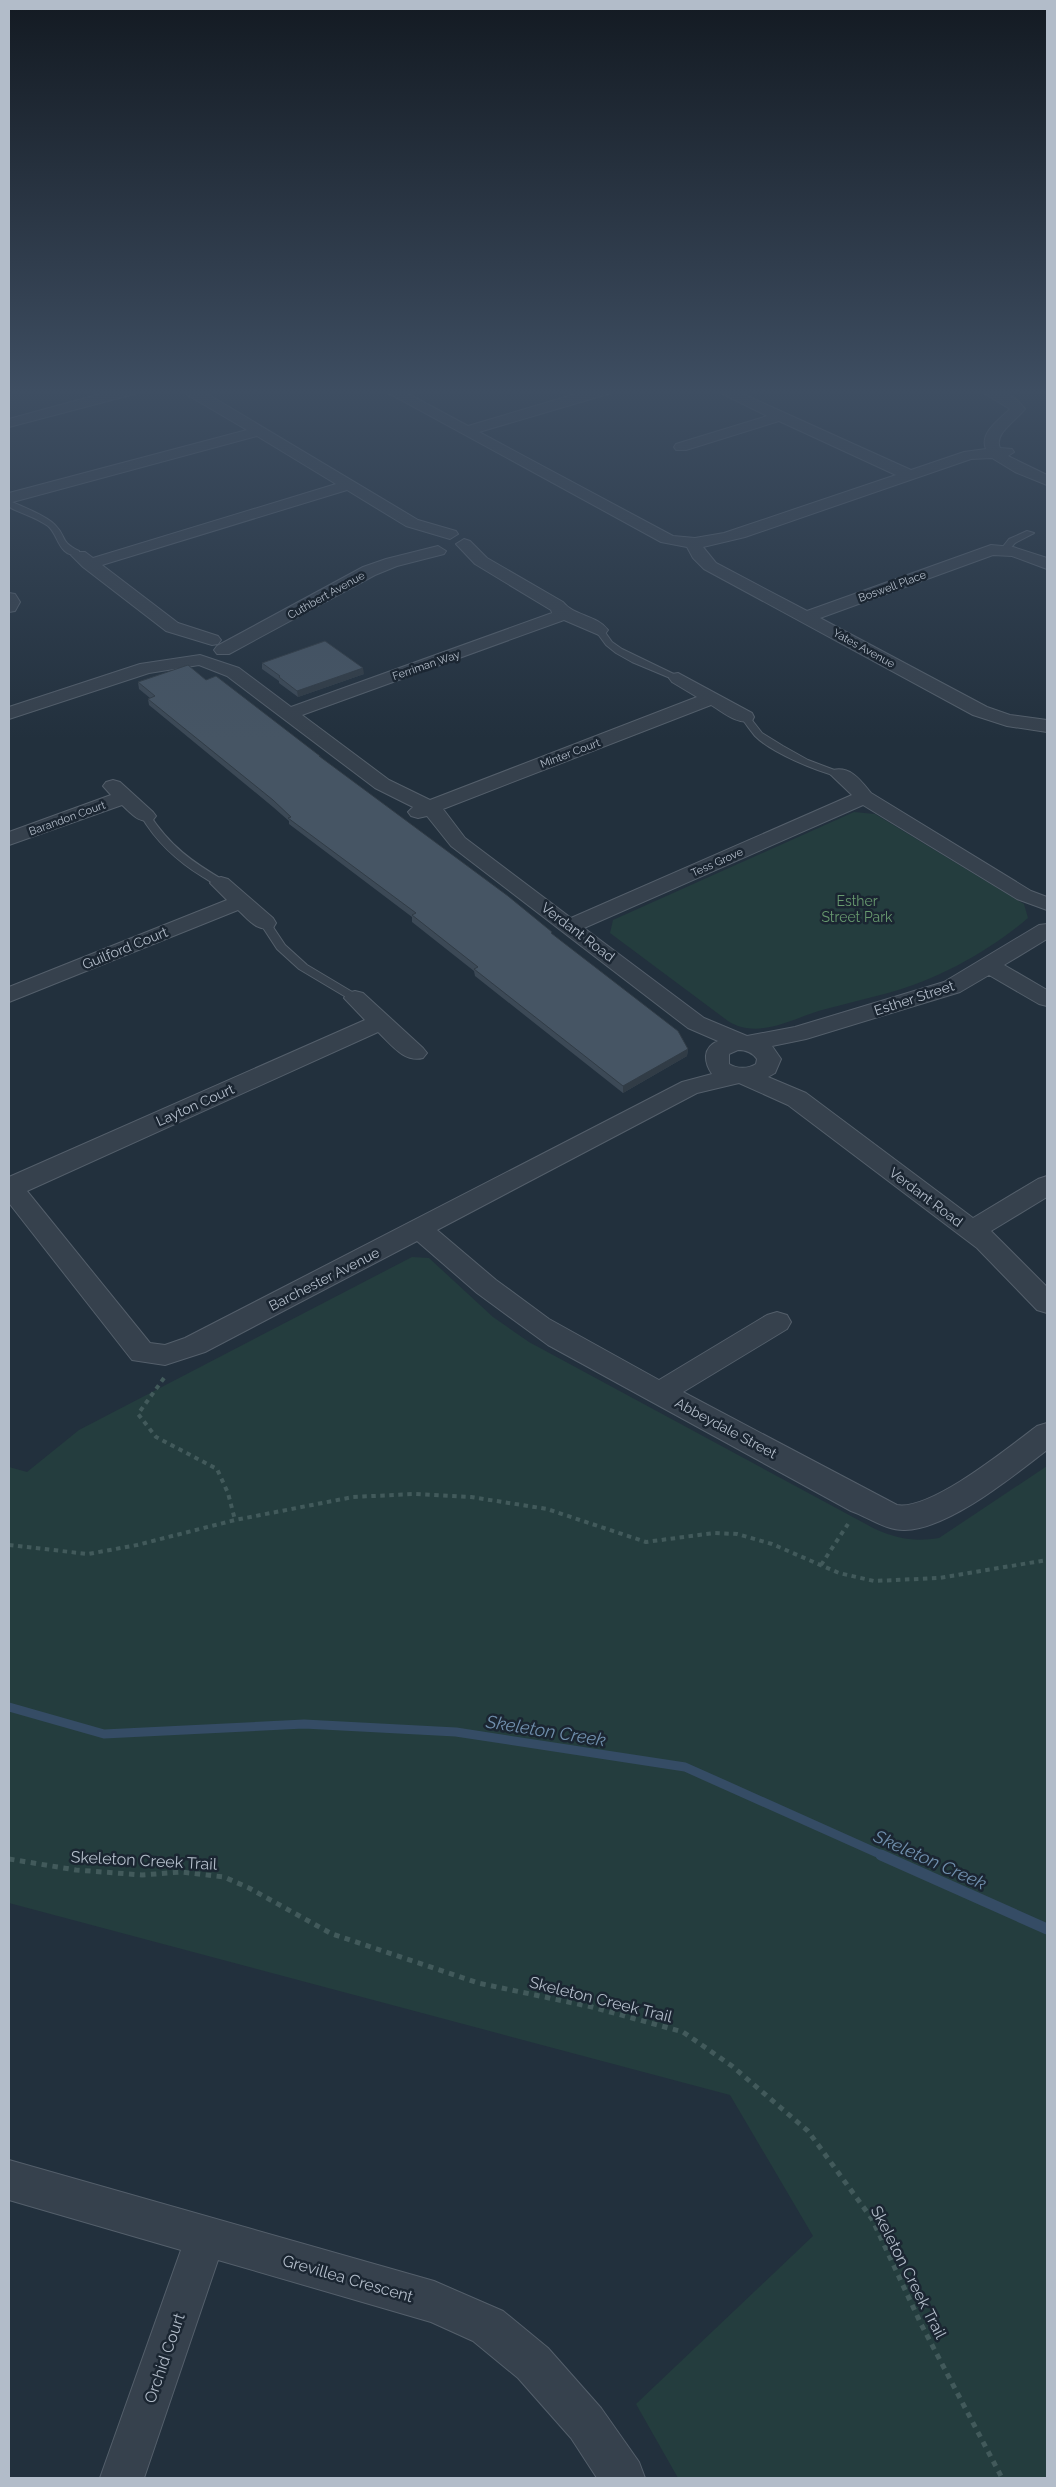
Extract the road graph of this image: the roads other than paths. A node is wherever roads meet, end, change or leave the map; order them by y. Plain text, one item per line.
1 (13, 506) edge
2 (272, 506) edge
3 (383, 506) edge
4 (606, 506) edge
5 (820, 506) edge
6 (412, 524) junction
7 (1030, 533) dead end
8 (450, 534) junction
9 (423, 541) junction
10 (464, 544) junction
11 (693, 544) junction
12 (1005, 549) junction
13 (441, 552) junction
14 (83, 558) junction
15 (481, 561) junction
16 (392, 562) junction
17 (1047, 564) edge
18 (9, 598) edge
19 (9, 607) edge
20 (560, 613) junction
21 (808, 617) junction
22 (172, 627) junction
23 (599, 630) joint
24 (217, 645) junction
25 (182, 648) junction
26 (200, 660) junction
27 (146, 668) junction
28 (233, 672) junction
29 (678, 678) joint
30 (14, 694) dead end
31 (711, 698) junction
32 (28, 707) junction
33 (9, 713) edge
34 (288, 714) junction
35 (745, 717) joint
36 (1047, 726) edge
37 (840, 774) joint
38 (864, 797) junction
39 (424, 810) junction
40 (146, 816) joint
41 (9, 838) edge
42 (221, 883) joint
43 (242, 902) junction
44 (1047, 904) edge
45 (265, 923) joint
46 (570, 926) junction
47 (1047, 930) edge
48 (990, 966) junction
49 (9, 996) edge
50 (355, 998) joint
51 (1047, 999) edge
52 (380, 1022) junction
53 (696, 1023) junction
54 (798, 1034) junction
55 (746, 1043) junction
56 (414, 1053) dead end
57 (716, 1056) junction
58 (770, 1060) junction
59 (741, 1076) junction
60 (690, 1087) junction
61 (797, 1099) junction
62 (1047, 1185) edge
63 (10, 1187) edge
64 (420, 1229) junction
65 (972, 1231) junction
66 (1047, 1303) edge
67 (777, 1322) dead end
68 (660, 1393) junction
69 (1047, 1434) edge
70 (9, 2180) edge
71 (206, 2237) junction
72 (122, 2478) edge
73 (623, 2478) edge

1 - 14 lane
2 - 14 street
3 - 6 street
4 - 11 street
5 - 11 street
6 - 8 street
6 - 9 street
7 - 12 lane, Boswell Place
8 - 9 street, Cuthbert Avenue
8 - 10 street
9 - 13 street
9 - 16 street, Cuthbert Avenue
10 - 13 street, Cuthbert Avenue
10 - 15 street
11 - 21 street, Yates Avenue
12 - 17 street
12 - 21 street, Boswell Place
13 - 15 street
13 - 16 street, Cuthbert Avenue
14 - 22 street
15 - 20 street
16 - 24 street, Cuthbert Avenue
18 - 19 street
20 - 23 street
20 - 34 street, Ferriman Way
21 - 36 street, Yates Avenue
22 - 24 street
22 - 25 street
23 - 29 lane
24 - 25 street
24 - 26 street
24 - 28 street, Verdant Road
25 - 26 street, Verdant Road
25 - 27 street
26 - 27 street
26 - 28 street, Verdant Road
27 - 32 street
28 - 34 street, Verdant Road
29 - 31 street
30 - 32 street
31 - 35 street
31 - 39 street, Minter Court
32 - 33 street
34 - 39 street, Verdant Road
35 - 37 lane
37 - 38 street
38 - 44 street
38 - 46 street, Tess Grove
39 - 46 street, Verdant Road
40 - 41 street, Barandon Court
40 - 42 lane
42 - 43 street
43 - 45 street
43 - 49 street, Guilford Court
45 - 50 lane
46 - 53 street, Verdant Road
47 - 48 street, Esther Street
48 - 51 street
48 - 54 street, Esther Street
50 - 52 street
52 - 56 street
52 - 63 street, Layton Court
53 - 55 street, Verdant Road
53 - 57 street, Verdant Road
54 - 55 street, Esther Street
54 - 58 street, Esther Street
55 - 57 street
55 - 58 street
57 - 59 street
57 - 60 street, Barchester Avenue
58 - 59 street
58 - 61 street, Verdant Road
59 - 60 street, Barchester Avenue
59 - 61 street, Verdant Road
60 - 64 street, Barchester Avenue
61 - 65 street, Verdant Road
62 - 65 street
63 - 64 street, Barchester Avenue
64 - 68 street, Abbeydale Street
65 - 66 street, Verdant Road
67 - 68 street
68 - 69 street, Abbeydale Street
70 - 71 street, Grevillea Crescent
71 - 72 street, Orchid Court
71 - 73 street, Grevillea Crescent

